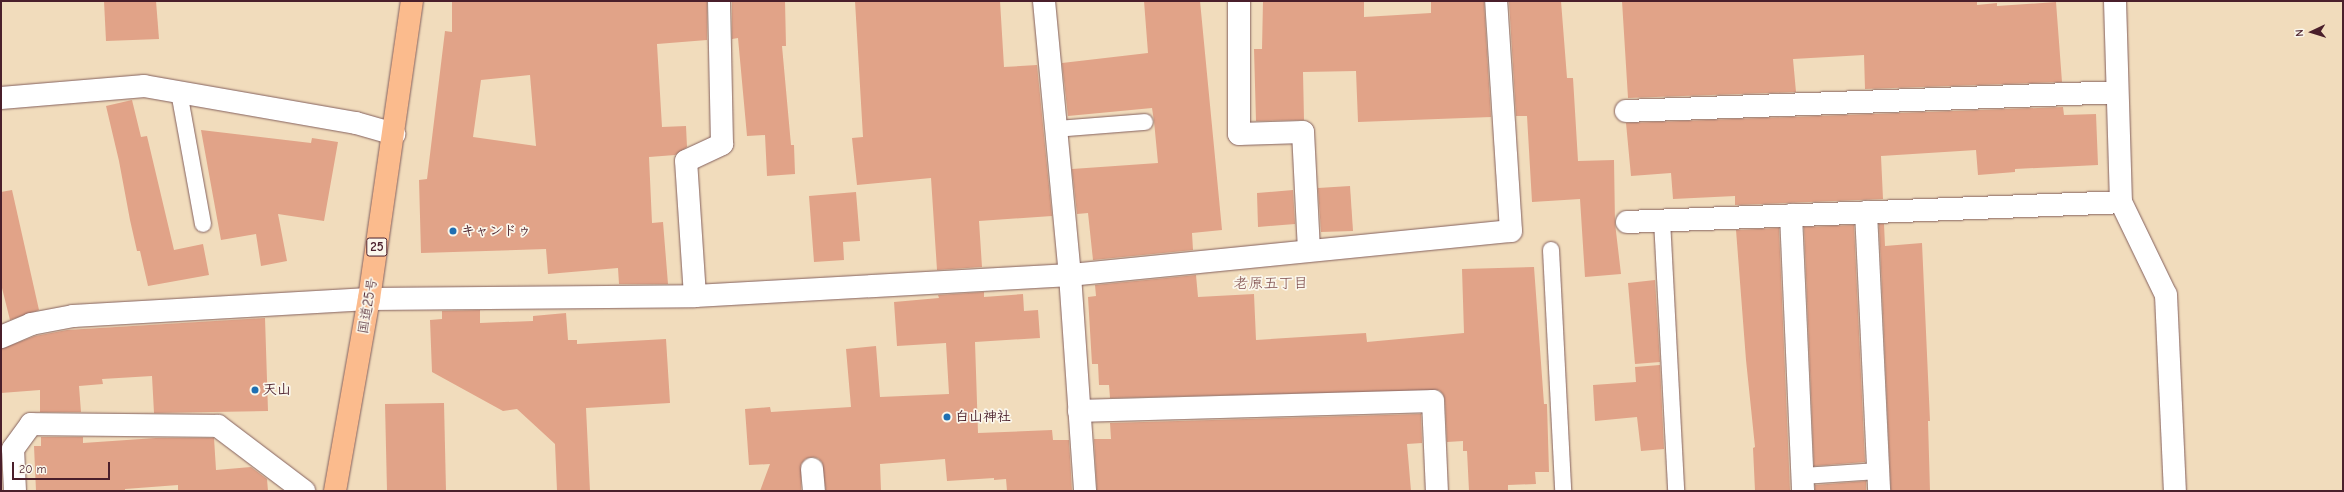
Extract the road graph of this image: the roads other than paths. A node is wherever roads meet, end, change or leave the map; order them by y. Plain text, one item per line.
1 (412, 1) edge
2 (719, 1) edge
3 (1044, 1) edge
4 (1239, 1) edge
5 (1496, 1) edge
6 (2115, 1) edge
7 (179, 92) junction
8 (2117, 92) junction
9 (1, 98) edge
10 (1626, 111) dead end
11 (1145, 122) dead end
12 (1056, 129) junction
13 (394, 134) junction
14 (2121, 202) junction
15 (1866, 212) junction
16 (1791, 215) junction
17 (1662, 220) junction
18 (1627, 222) dead end
19 (203, 224) dead end
20 (1309, 250) junction
21 (1551, 250) dead end
22 (1070, 275) junction
23 (695, 296) junction
24 (369, 298) junction
25 (1, 337) edge
26 (1079, 411) junction
27 (812, 469) dead end
28 (1879, 481) edge
29 (1803, 483) edge
30 (15, 491) edge
31 (304, 491) edge
32 (335, 491) edge
33 (814, 491) edge
34 (1085, 491) edge
35 (1437, 491) edge
36 (1563, 491) edge
37 (1676, 491) edge
38 (2175, 491) edge

1 - 13 highway, 国道25号 / 25
2 - 23 street
3 - 12 street
4 - 20 street
5 - 20 street
6 - 8 street
7 - 9 street
7 - 13 street
7 - 19 lane
8 - 10 street
8 - 14 street
11 - 12 lane
12 - 22 street
13 - 24 highway, 国道25号 / 25
14 - 15 street
14 - 38 street
15 - 16 street
15 - 28 street
16 - 17 street
16 - 29 street
17 - 18 street
17 - 37 lane
20 - 22 street
21 - 36 lane
22 - 23 street
22 - 26 street
23 - 24 street
24 - 25 street
24 - 32 highway, 国道25号 / 25
26 - 34 street
26 - 35 street
27 - 33 street
28 - 29 lane
30 - 31 street

